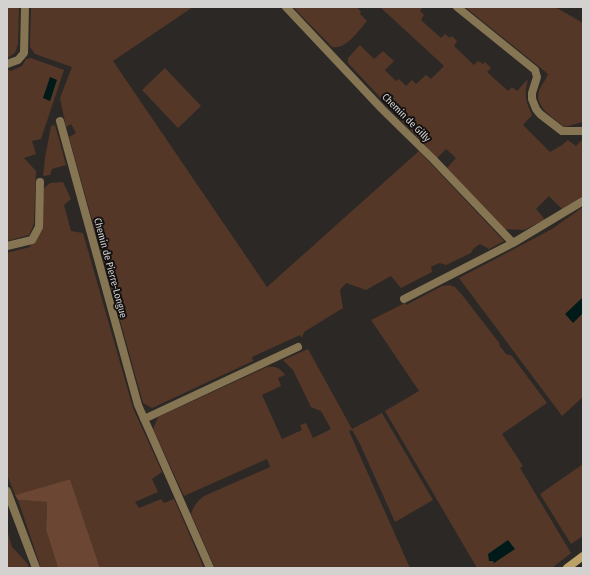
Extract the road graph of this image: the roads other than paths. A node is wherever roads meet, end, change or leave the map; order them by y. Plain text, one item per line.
1 (25, 7) edge
2 (286, 7) edge
3 (457, 7) edge
4 (7, 64) edge
5 (60, 121) dead end
6 (583, 131) edge
7 (40, 182) dead end
8 (583, 201) edge
9 (513, 243) junction
10 (7, 246) edge
11 (404, 298) dead end
12 (298, 347) dead end
13 (144, 419) junction
14 (7, 491) edge
15 (583, 556) edge
16 (36, 568) edge
17 (210, 568) edge
18 (567, 568) edge

1 - 4 street
2 - 9 street, Chemin de Gilly
3 - 6 street
5 - 13 street, Chemin de Pierre-Longue
7 - 10 street
8 - 9 street
9 - 11 street
12 - 13 street
13 - 17 street, Chemin de Pierre-Longue
14 - 16 street
15 - 18 street

